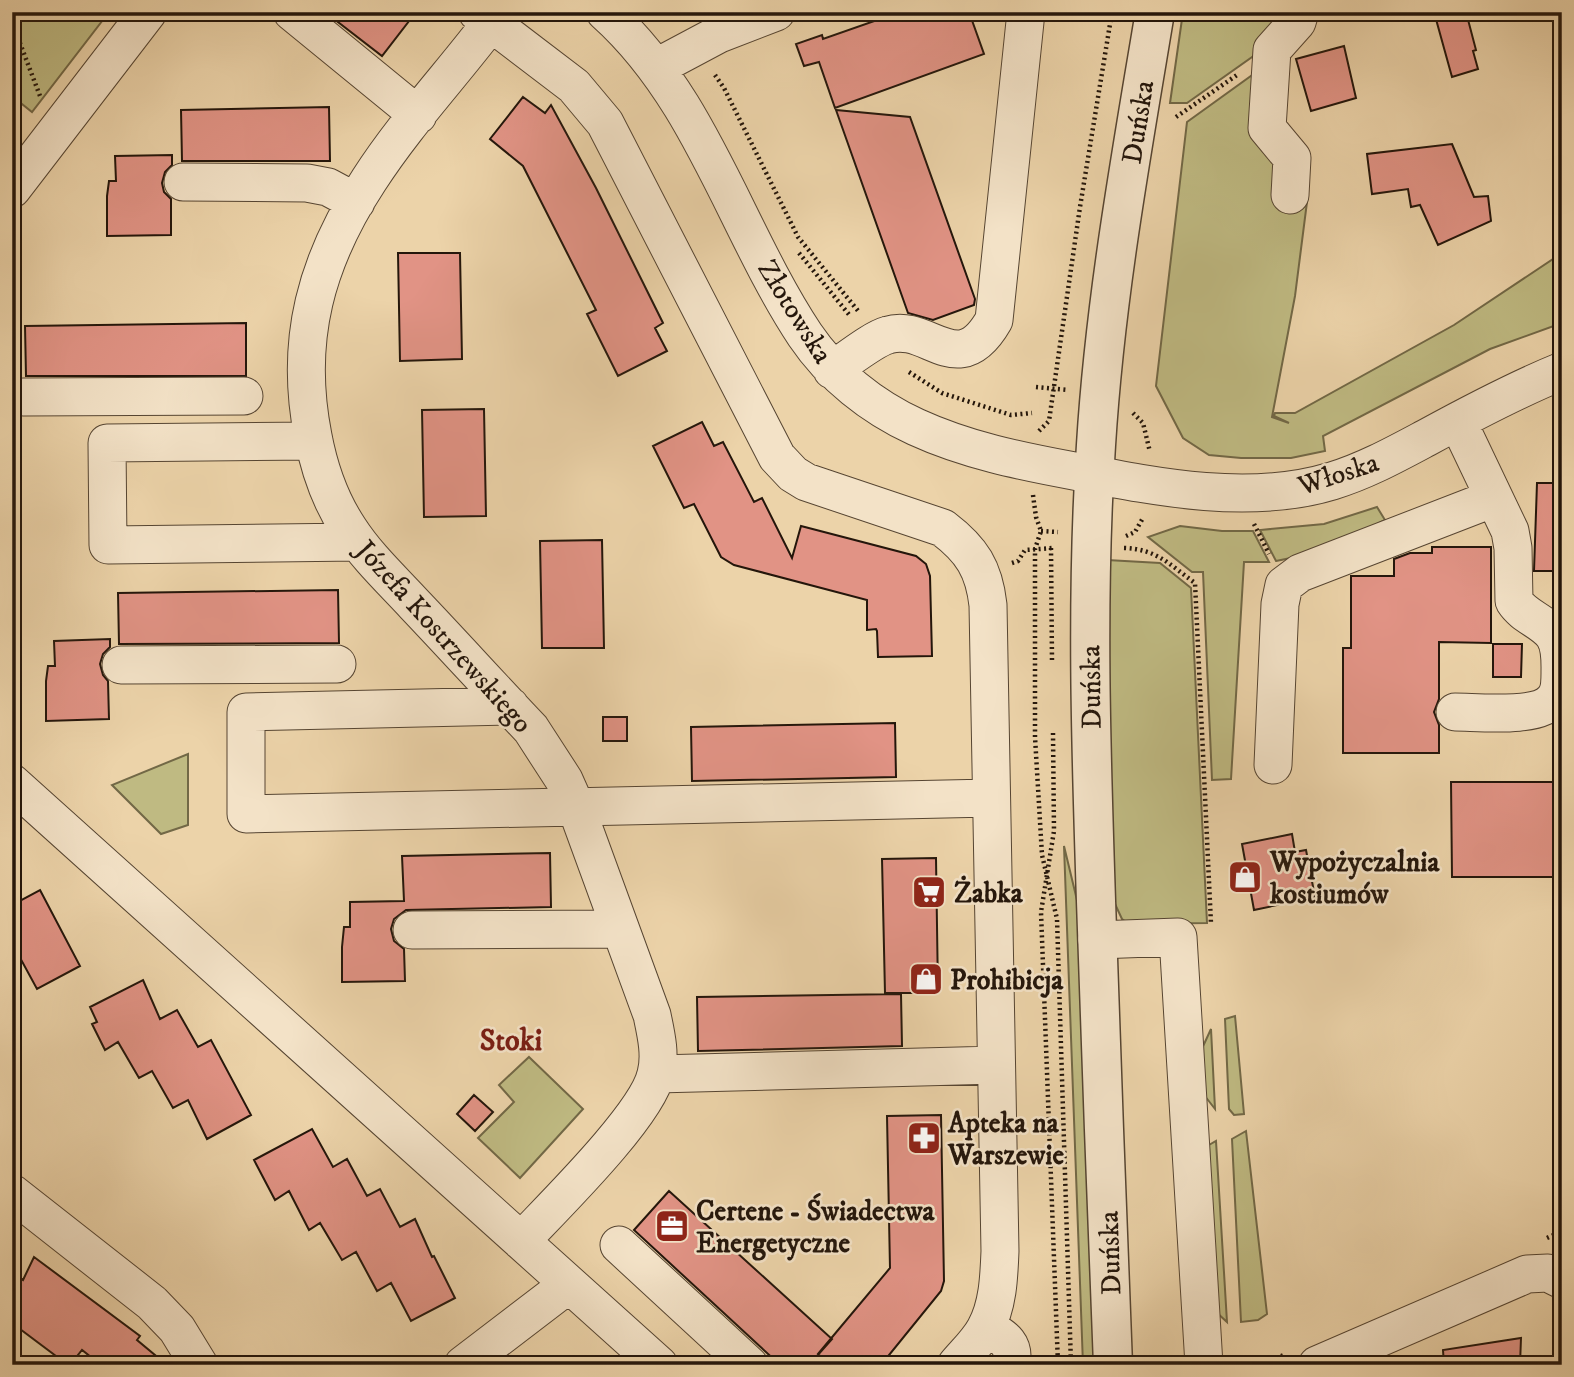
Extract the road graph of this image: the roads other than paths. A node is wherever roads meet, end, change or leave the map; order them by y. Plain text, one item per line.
1 (148, 12) edge
2 (292, 12) edge
3 (605, 12) edge
4 (1026, 12) edge
5 (1155, 12) edge
6 (1300, 12) edge
7 (765, 14) edge
8 (489, 16) edge
9 (657, 67) junction
10 (418, 115) junction
11 (183, 181) dead end
12 (12, 189) edge
13 (1290, 195) dead end
14 (356, 202) junction
15 (832, 370) junction
16 (1562, 371) edge
17 (106, 396) junction
18 (23, 397) dead end
19 (1458, 422) junction
20 (314, 440) junction
21 (211, 442) junction
22 (107, 443) junction
23 (1094, 475) junction
24 (1494, 498) junction
25 (358, 542) junction
26 (337, 664) dead end
27 (121, 665) dead end
28 (245, 665) junction
29 (510, 706) junction
30 (246, 712) junction
31 (1455, 712) dead end
32 (1273, 765) dead end
33 (12, 783) edge
34 (992, 799) junction
35 (576, 807) junction
36 (620, 929) junction
37 (412, 930) dead end
38 (1097, 940) junction
39 (996, 1065) junction
40 (657, 1074) junction
41 (12, 1193) edge
42 (521, 1241) junction
43 (619, 1245) dead end
44 (1562, 1280) edge
45 (569, 1284) junction
46 (986, 1327) junction
47 (199, 1365) edge
48 (463, 1365) edge
49 (659, 1365) edge
50 (748, 1365) edge
51 (956, 1365) edge
52 (1011, 1365) edge
53 (1112, 1365) edge
54 (1204, 1365) edge
55 (1317, 1365) edge

1 - 12 street
2 - 10 street
3 - 9 street, Złotowska
4 - 15 street
5 - 23 street, Duńska
6 - 13 street
7 - 9 street
8 - 10 street, Józefa Kostrzewskiego
8 - 34 street
9 - 15 street, Złotowska
10 - 14 street, Józefa Kostrzewskiego
11 - 14 street
14 - 20 street, Józefa Kostrzewskiego
15 - 23 street, Złotowska
16 - 19 street, Włoska
17 - 18 street
17 - 21 street
17 - 22 street
19 - 23 street, Włoska
19 - 24 street
20 - 21 street
20 - 25 street, Józefa Kostrzewskiego
21 - 22 street
22 - 25 street
23 - 38 street, Duńska
24 - 31 street
24 - 32 street
25 - 29 street, Józefa Kostrzewskiego
26 - 28 street
27 - 28 street
28 - 30 street
29 - 30 street
29 - 35 street, Józefa Kostrzewskiego
30 - 35 street
33 - 42 street
34 - 35 street
34 - 39 street
35 - 36 street, Józefa Kostrzewskiego
36 - 37 street
36 - 40 street, Józefa Kostrzewskiego
38 - 53 street, Duńska
38 - 54 street
39 - 40 street
39 - 46 street
40 - 42 street
41 - 47 street
42 - 45 street
43 - 50 street
44 - 55 street
45 - 48 street
45 - 49 street
46 - 51 street
46 - 52 street

